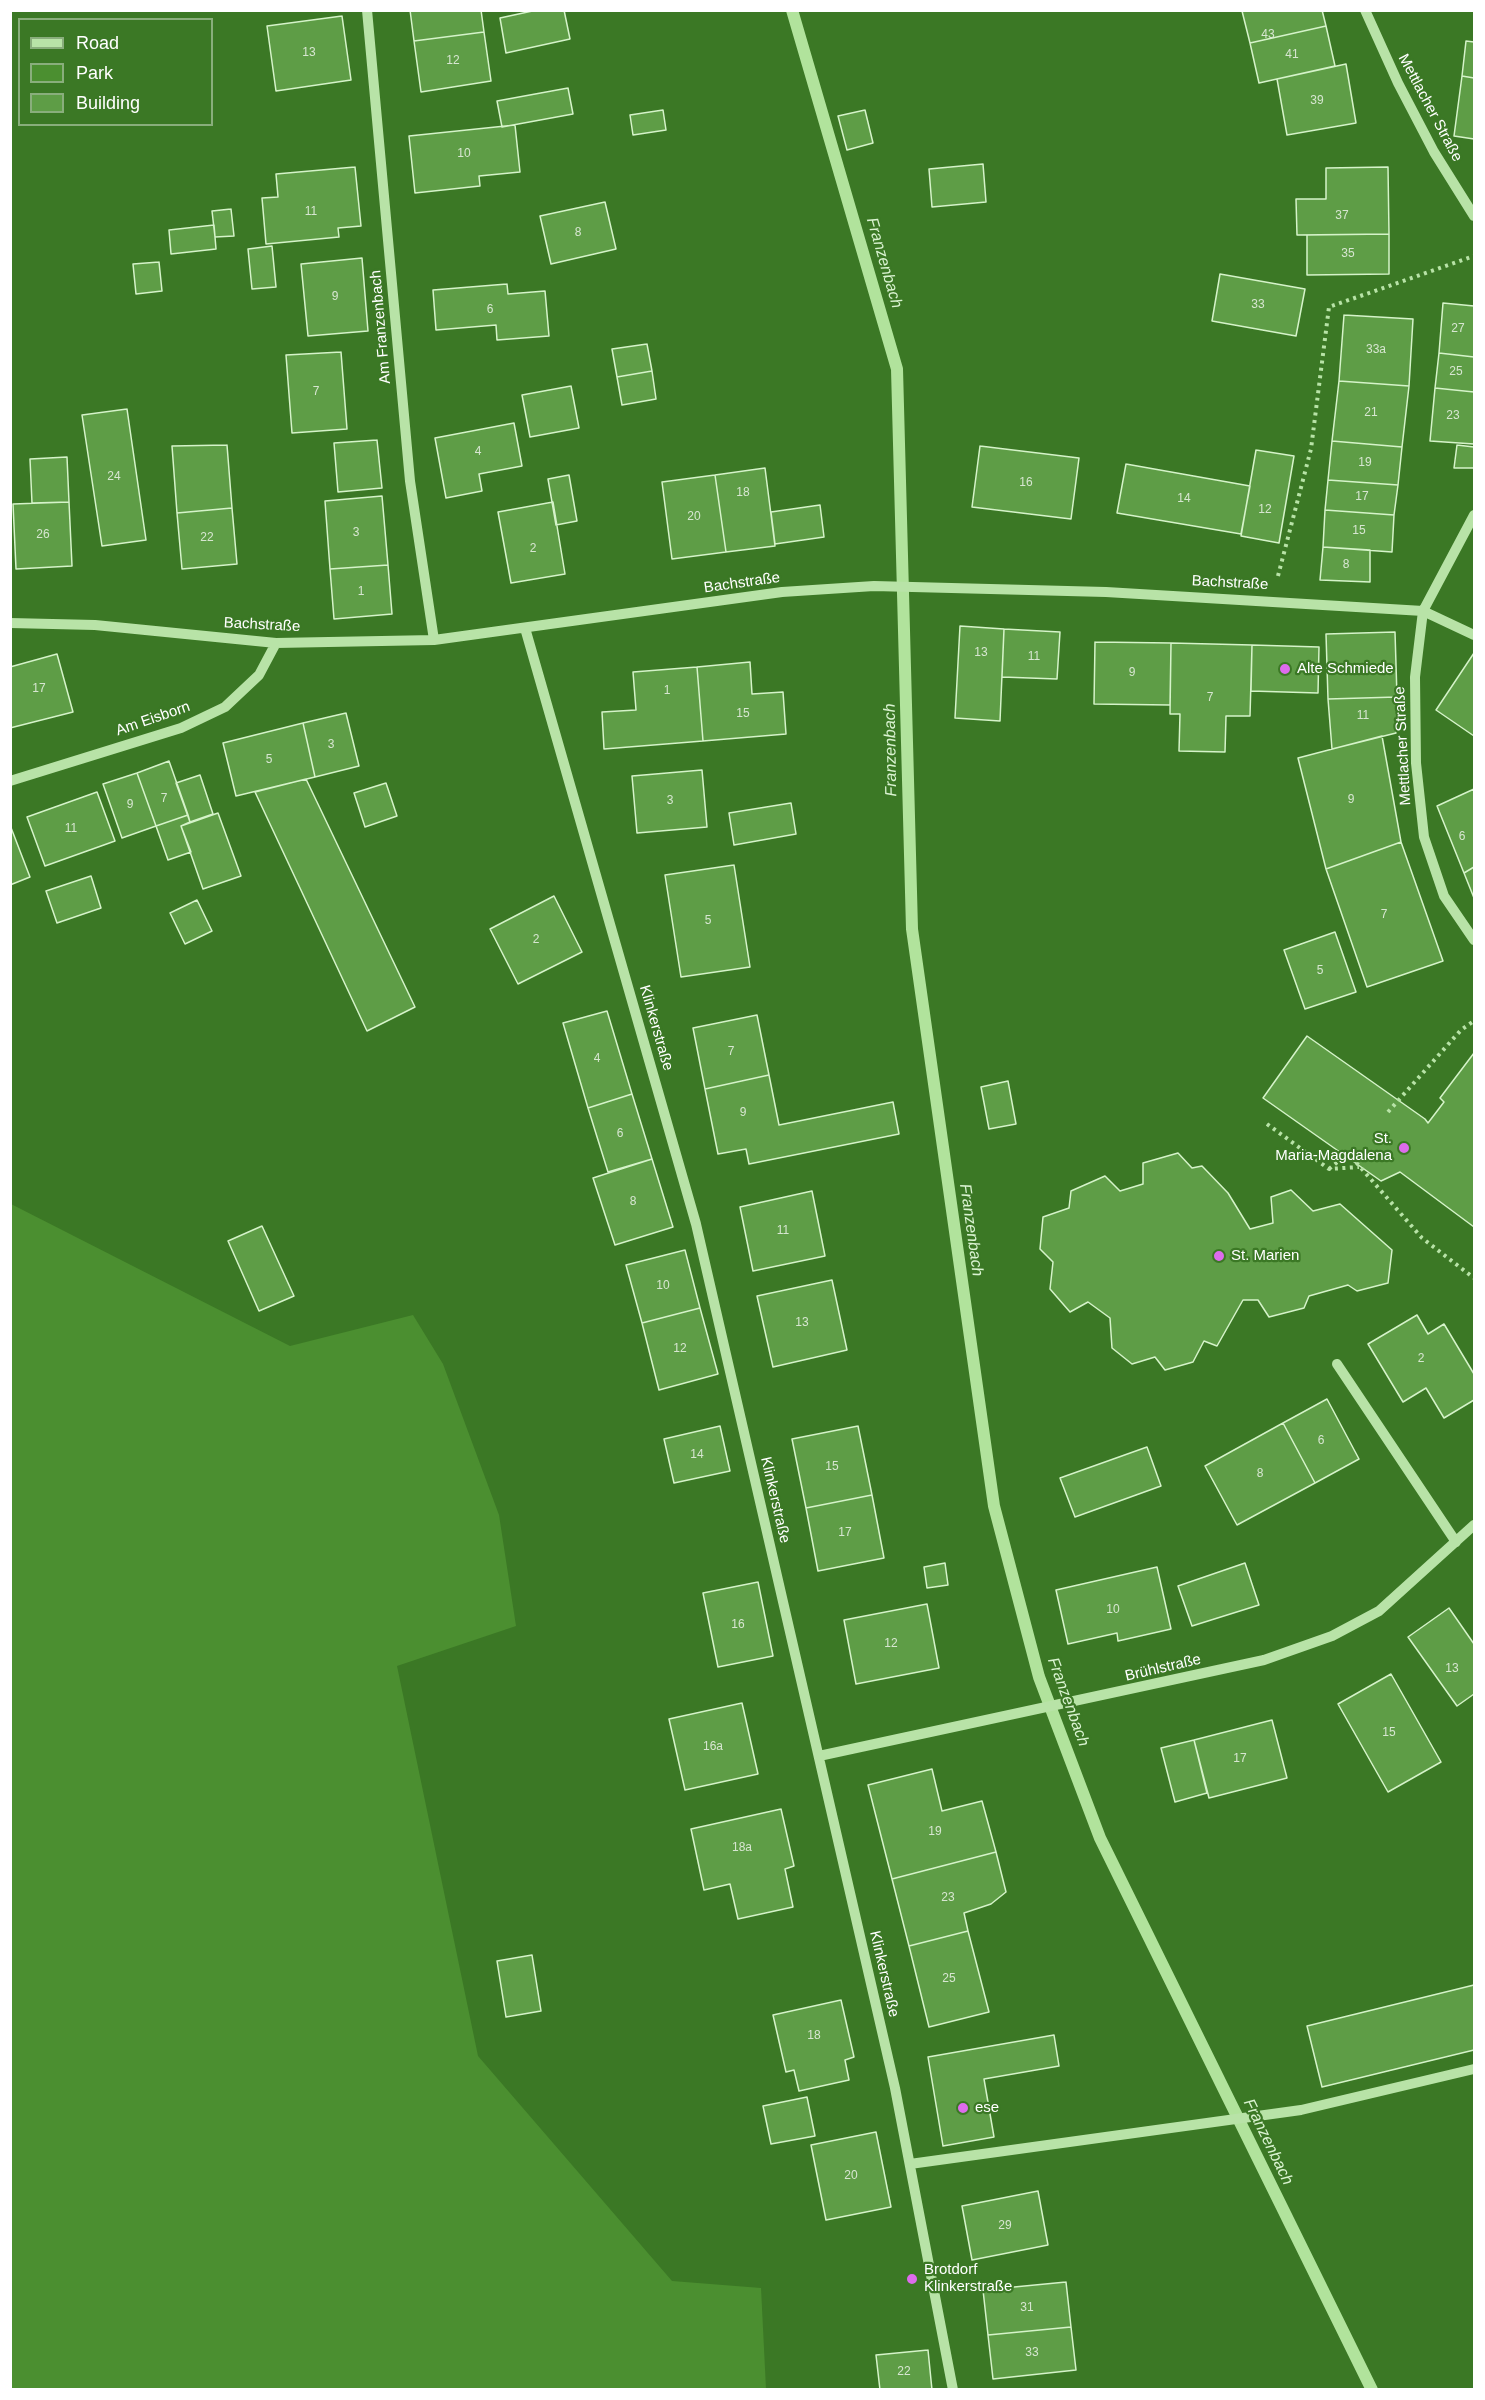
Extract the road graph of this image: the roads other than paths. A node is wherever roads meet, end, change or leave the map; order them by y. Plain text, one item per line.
1 (367, 10) edge
2 (1365, 10) edge
3 (1474, 216) edge
4 (1474, 515) edge
5 (1423, 610) junction
6 (10, 623) edge
7 (525, 628) junction
8 (1474, 635) edge
9 (434, 640) junction
10 (276, 643) junction
11 (10, 781) edge
12 (1474, 940) edge
13 (1337, 1364) dead end
14 (1474, 1525) edge
15 (1456, 1542) junction
16 (819, 1756) junction
17 (1474, 2069) edge
18 (910, 2164) junction
19 (952, 2390) edge

1 - 9 street, Am Franzenbach
2 - 3 street, Mettlacher Straße
4 - 5 street, Mettlacher Straße
5 - 7 street, Bachstraße
5 - 8 street, Bachstraße
5 - 12 street, Mettlacher Straße
6 - 10 street, Bachstraße
7 - 9 street, Bachstraße
7 - 16 street, Klinkerstraße
9 - 10 street, Bachstraße
10 - 11 street, Am Eisborn
13 - 15 street
14 - 15 street, Brühlstraße
15 - 16 street, Brühlstraße
16 - 18 street, Klinkerstraße
17 - 18 street
18 - 19 street, Klinkerstraße

